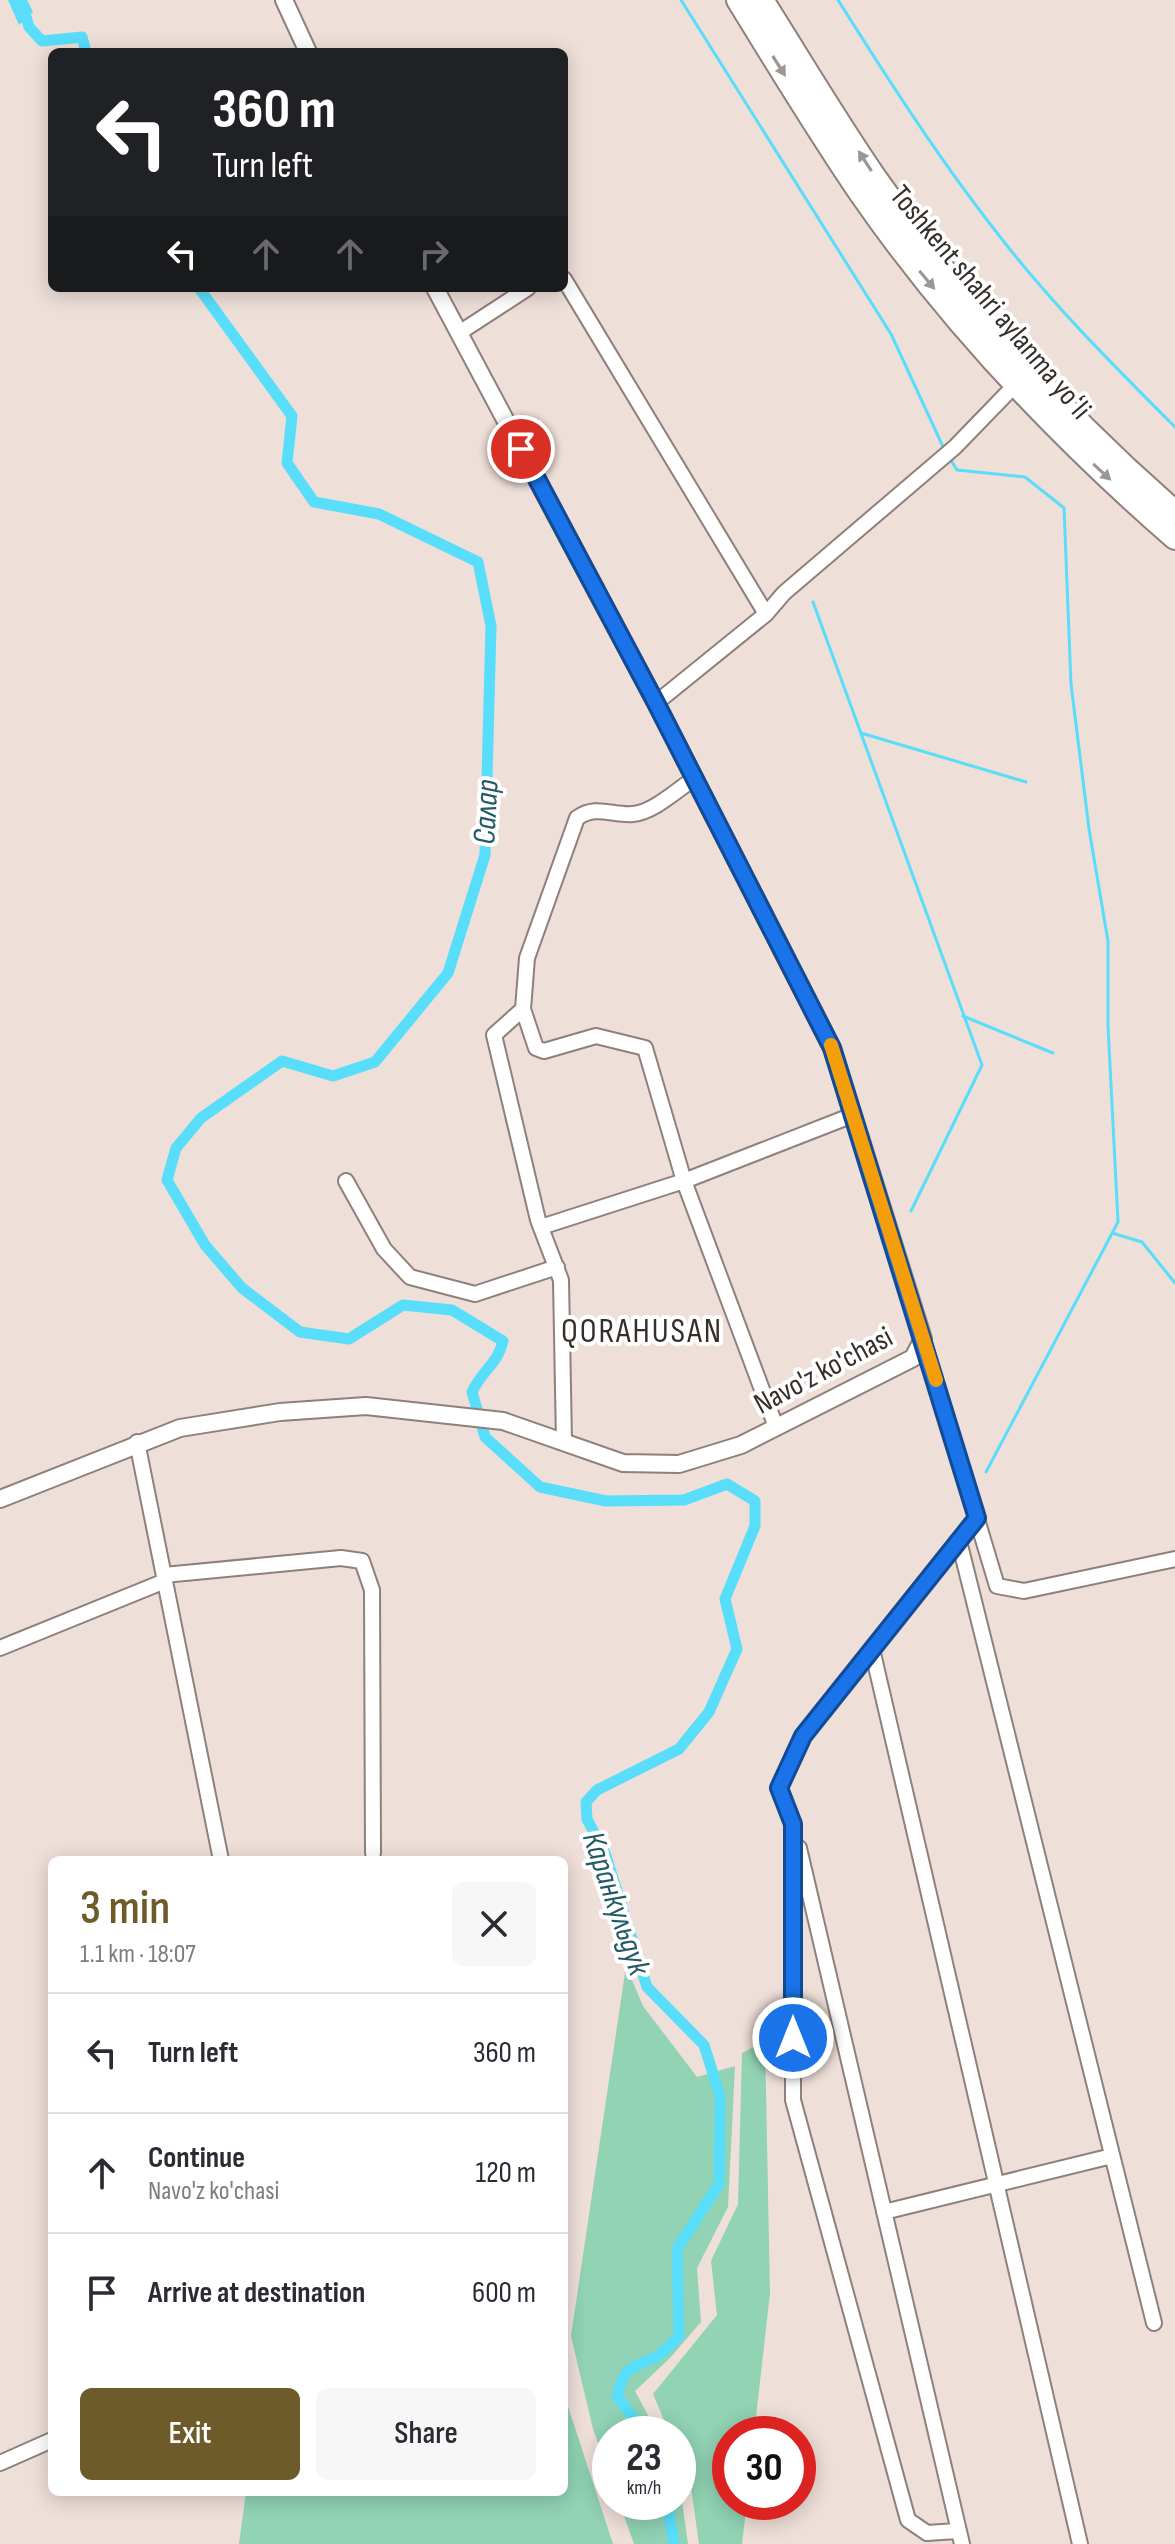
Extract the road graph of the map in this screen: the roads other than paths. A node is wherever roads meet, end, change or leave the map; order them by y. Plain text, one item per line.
1 (284, 0) edge
2 (738, 0) edge
3 (762, 0) edge
4 (306, 48) edge
5 (568, 286) edge
6 (437, 292) edge
7 (522, 292) edge
8 (459, 333) junction
9 (1016, 384) junction
10 (1175, 512) edge
11 (1175, 538) edge
12 (766, 614) junction
13 (656, 703) junction
14 (695, 778) junction
15 (523, 1009) junction
16 (853, 1115) junction
17 (346, 1181) dead end
18 (684, 1181) junction
19 (541, 1227) junction
20 (557, 1267) junction
21 (923, 1339) junction
22 (913, 1358) junction
23 (932, 1369) junction
24 (776, 1427) junction
25 (137, 1442) junction
26 (564, 1442) junction
27 (0, 1499) edge
28 (977, 1518) junction
29 (959, 1541) junction
30 (1175, 1559) edge
31 (165, 1578) junction
32 (0, 1648) edge
33 (872, 1649) junction
34 (793, 1824) junction
35 (373, 1853) dead end
36 (220, 1856) edge
37 (1112, 2156) junction
38 (997, 2185) junction
39 (884, 2212) junction
40 (1154, 2323) dead end
41 (48, 2442) edge
42 (2, 2459) edge
43 (960, 2538) edge
44 (1080, 2544) edge

1 - 4 street
2 -> 9 highway, Toshkent shahri aylanma yoʻli
10 -> 3 highway, Toshkent shahri aylanma yoʻli
5 - 12 street
6 - 8 street, Navo'z ko'chasi
7 - 8 street
8 - 13 street, Navo'z ko'chasi
9 -> 11 highway, Toshkent shahri aylanma yoʻli
9 - 12 street
12 - 13 street
13 - 14 street, Navo'z ko'chasi
14 - 15 street
14 - 16 street, Navo'z ko'chasi
15 - 18 street
15 - 19 street
16 - 18 street
16 - 21 street, Navo'z ko'chasi
17 - 20 street
18 - 19 street
18 - 24 street
19 - 20 street
20 - 26 street
21 - 22 street, Navo'z ko'chasi
21 - 23 street
22 - 23 street
22 - 24 street, Navo'z ko'chasi
23 - 28 street
24 - 26 street, Navo'z ko'chasi
25 - 26 street, Navo'z ko'chasi
25 - 27 street, Navo'z ko'chasi
25 - 31 street
28 - 29 street
28 - 30 street
29 - 33 street
29 - 37 street
31 - 32 street
31 - 35 street
31 - 36 street
33 - 34 street
33 - 38 street
34 - 39 street
34 - 43 street
37 - 38 street
37 - 40 street
38 - 39 street
38 - 44 street
39 - 43 street
41 - 42 street

